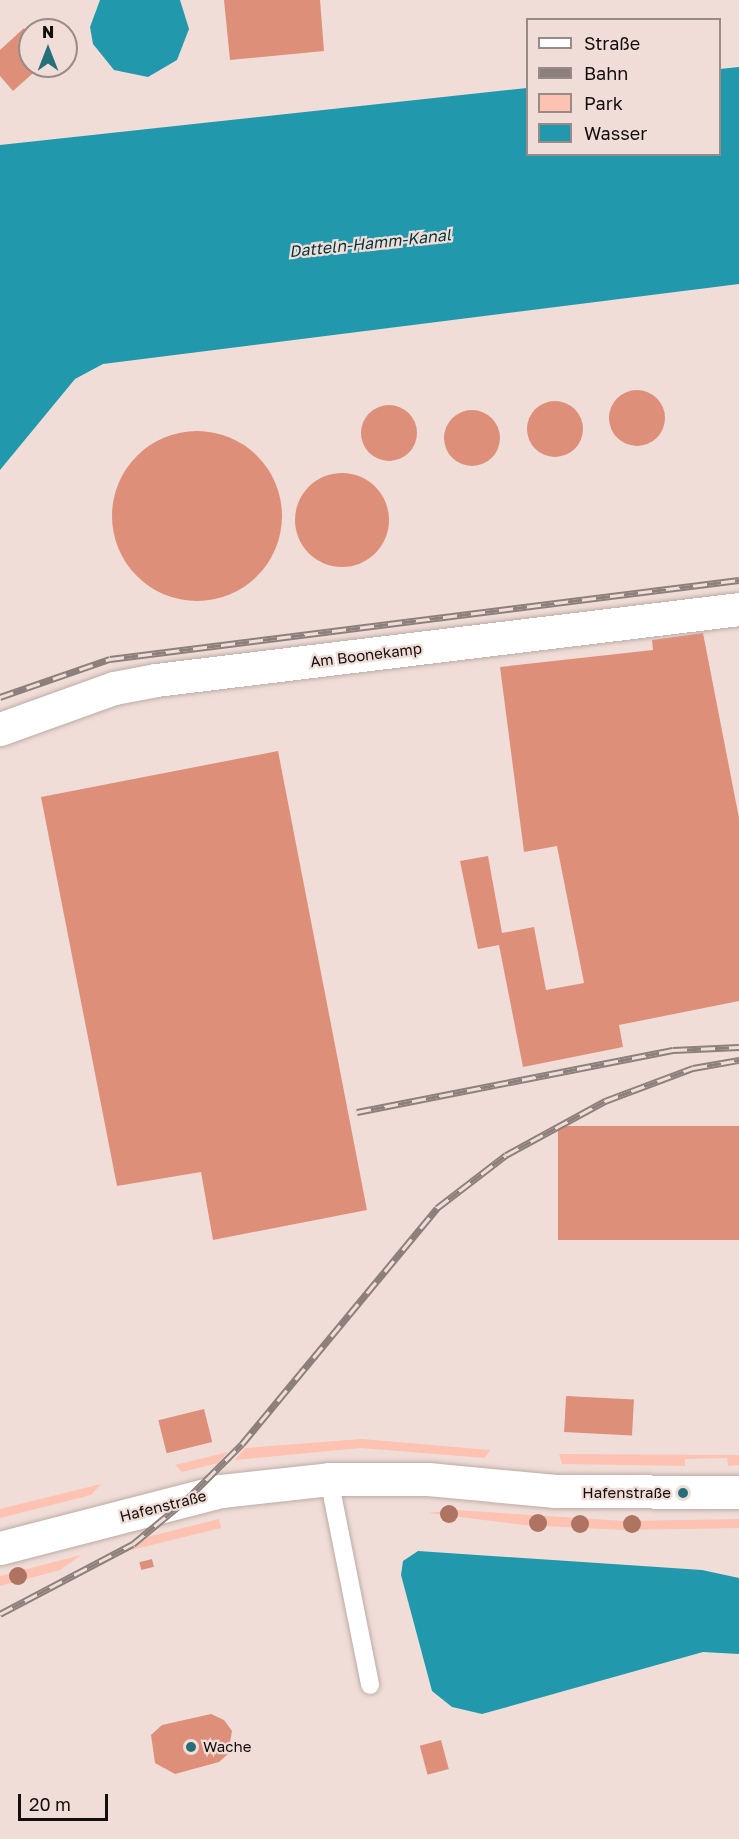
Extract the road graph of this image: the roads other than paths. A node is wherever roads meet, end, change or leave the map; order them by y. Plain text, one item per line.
1 (739, 609) edge
2 (0, 729) edge
3 (329, 1479) junction
4 (739, 1492) edge
5 (0, 1548) edge
6 (370, 1684) dead end

1 - 2 street, Am Boonekamp
3 - 4 street, Hafenstraße
3 - 5 street, Hafenstraße
3 - 6 lane

